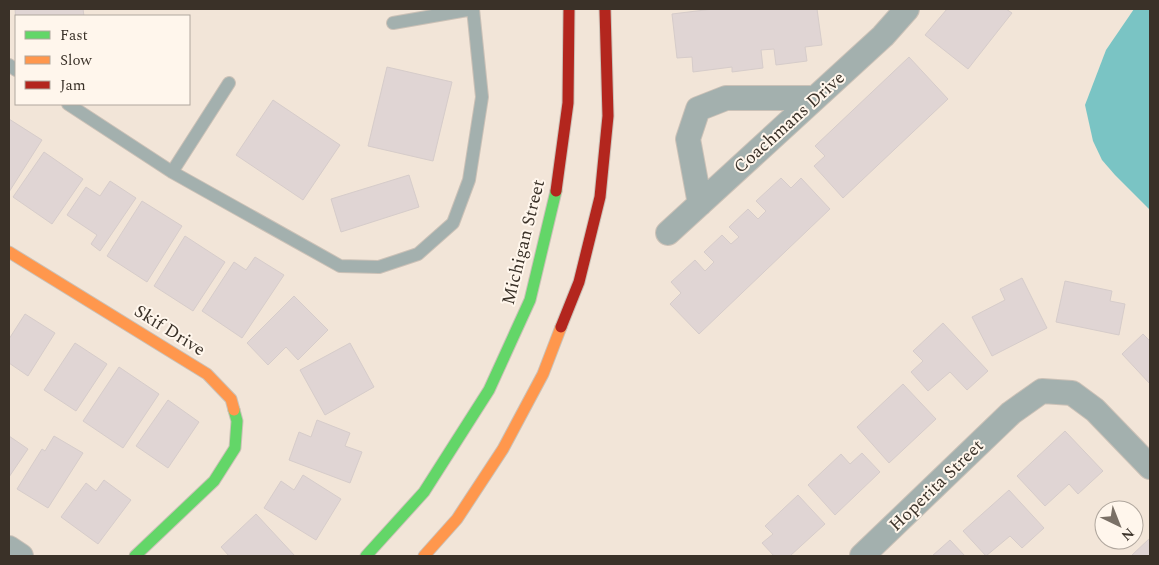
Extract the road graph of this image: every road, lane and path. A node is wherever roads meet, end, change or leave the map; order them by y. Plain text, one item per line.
1 (473, 9) edge
2 (569, 9) edge
3 (605, 9) edge
4 (907, 9) edge
5 (393, 23) dead end
6 (229, 83) dead end
7 (815, 98) junction
8 (70, 105) edge
9 (172, 172) junction
10 (700, 204) junction
11 (668, 233) dead end
12 (9, 252) edge
13 (1150, 467) edge
14 (9, 548) edge
15 (21, 556) edge
16 (135, 556) edge
17 (366, 556) edge
18 (424, 556) edge
19 (862, 556) edge

1 - 5 lane
1 - 9 lane
2 - 17 street, Michigan Street
3 - 18 street
4 - 7 street, Coachmans Drive
6 - 9 lane
7 - 10 street, Coachmans Drive
7 - 10 street
8 - 9 lane
10 - 11 street, Coachmans Drive
12 - 16 street, Skif Drive
13 - 19 street, Hoperita Street
14 - 15 street

